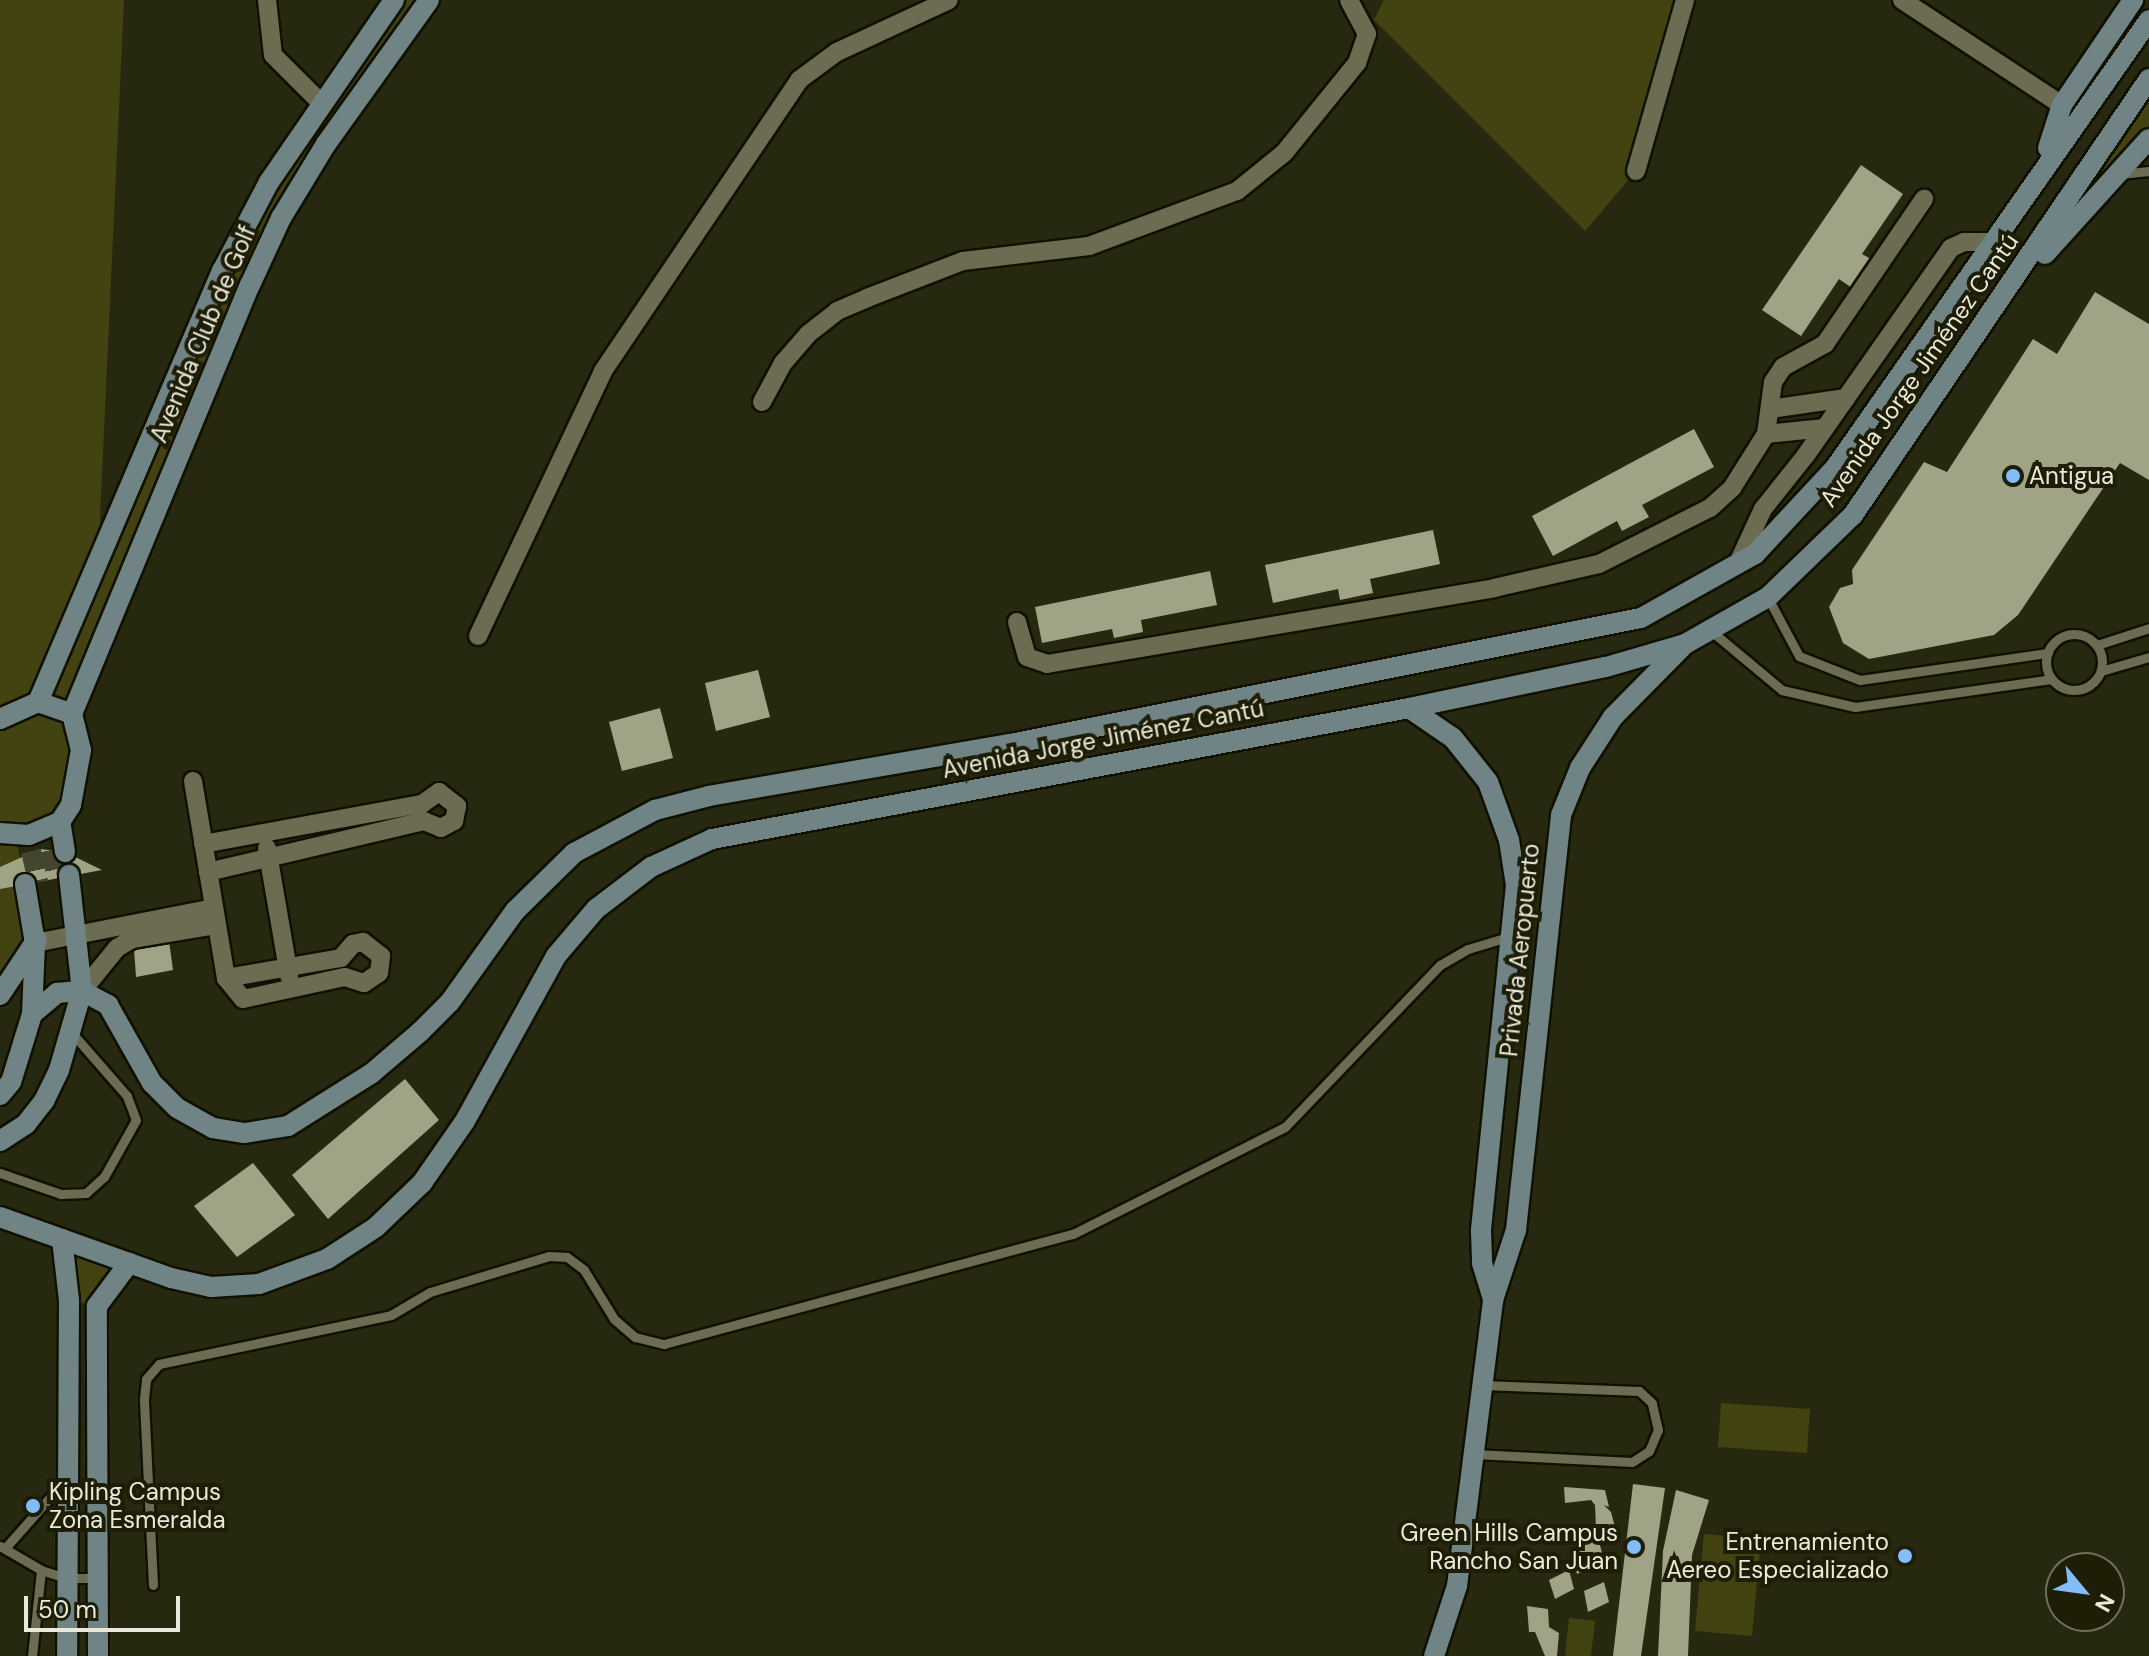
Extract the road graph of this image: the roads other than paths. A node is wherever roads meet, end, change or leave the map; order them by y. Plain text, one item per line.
1 (267, 0) edge
2 (394, 0) edge
3 (429, 0) edge
4 (949, 0) edge
5 (1349, 0) edge
6 (1685, 0) edge
7 (1902, 0) edge
8 (2133, 0) edge
9 (2149, 20) edge
10 (2149, 79) edge
11 (320, 102) junction
12 (2062, 105) junction
13 (2149, 139) edge
14 (2043, 165) junction
15 (1636, 171) dead end
16 (2149, 171) edge
17 (2117, 174) junction
18 (1924, 199) dead end
19 (1990, 242) junction
20 (1994, 311) junction
21 (1846, 398) junction
22 (762, 402) dead end
23 (1770, 409) junction
24 (1825, 428) junction
25 (1766, 434) junction
26 (1738, 563) junction
27 (1768, 597) junction
28 (1017, 622) dead end
29 (2149, 628) edge
30 (1710, 630) junction
31 (478, 636) dead end
32 (1685, 644) junction
33 (2097, 645) junction
34 (2048, 653) junction
35 (2149, 657) edge
36 (2101, 671) junction
37 (2051, 679) junction
38 (38, 702) junction
39 (1409, 708) junction
40 (72, 714) junction
41 (0, 719) edge
42 (193, 781) dead end
43 (337, 819) junction
44 (265, 833) junction
45 (36, 840) edge
46 (342, 840) junction
47 (203, 844) junction
48 (269, 858) junction
49 (208, 872) junction
50 (215, 916) junction
51 (130, 931) junction
52 (73, 935) junction
53 (1511, 936) junction
54 (35, 943) junction
55 (287, 968) junction
56 (226, 978) junction
57 (291, 988) junction
58 (82, 991) junction
59 (0, 995) edge
60 (32, 1014) junction
61 (69, 1030) junction
62 (0, 1095) edge
63 (0, 1141) edge
64 (0, 1173) edge
65 (0, 1217) edge
66 (62, 1239) junction
67 (129, 1263) junction
68 (69, 1300) junction
69 (1493, 1300) junction
70 (97, 1306) junction
71 (1482, 1385) junction
72 (1474, 1454) junction
73 (98, 1459) junction
74 (66, 1469) junction
75 (4, 1546) edge
76 (41, 1570) junction
77 (66, 1578) junction
78 (98, 1578) junction
79 (153, 1585) dead end
80 (32, 1656) edge
81 (67, 1656) edge
82 (98, 1656) edge
83 (1434, 1656) edge

1 - 11 street
2 - 11 main road, Avenida Club de Golf
3 - 40 main road, Avenida Club de Golf
4 - 31 street
5 - 22 street
6 - 15 street
7 - 12 street
8 - 12 main road
9 - 14 main road, Avenida Jorge Jiménez Cantú
10 - 20 main road, Avenida Jorge Jiménez Cantú
11 - 38 main road, Avenida Club de Golf
12 - 14 main road
13 - 17 main road
14 - 19 main road, Avenida Jorge Jiménez Cantú
16 - 17 lane
17 - 20 main road
18 - 23 street
19 - 21 street
19 - 26 main road, Avenida Jorge Jiménez Cantú
20 - 27 main road, Avenida Jorge Jiménez Cantú
21 - 23 street
21 - 24 street
23 - 25 street
24 - 25 street
24 - 26 street
25 - 28 street
26 - 58 main road, Avenida Jorge Jiménez Cantú
27 - 30 main road, Avenida Jorge Jiménez Cantú
27 - 34 lane
29 - 33 lane
30 - 32 main road, Avenida Jorge Jiménez Cantú
30 - 37 lane
32 - 39 main road, Avenida Jorge Jiménez Cantú
32 - 69 main road, Privada Aeropuerto
33 - 34 lane
33 - 36 lane
34 - 37 lane
35 - 36 lane
36 - 37 lane
38 - 40 main road
38 - 41 main road
39 - 53 main road, Privada Aeropuerto
39 - 67 main road, Avenida Jorge Jiménez Cantú
40 - 45 main road
42 - 47 street
43 - 44 street
43 - 46 street
43 - 46 street
44 - 47 street
44 - 48 street
46 - 48 street
47 - 49 street
48 - 49 street
48 - 55 street
49 - 50 street
50 - 51 street
50 - 56 street
51 - 52 street
51 - 58 street
52 - 54 street
52 - 54 main road
52 - 58 main road
53 - 69 main road, Privada Aeropuerto
53 - 79 lane
54 - 59 main road
54 - 60 main road
55 - 56 street
55 - 57 street
55 - 57 street
56 - 57 street
58 - 60 main road
58 - 61 main road
60 - 62 main road
61 - 63 main road
61 - 64 lane
65 - 66 main road, Avenida Jorge Jiménez Cantú
66 - 67 main road, Avenida Jorge Jiménez Cantú
66 - 68 main road
67 - 70 main road
68 - 70 main road
68 - 74 main road
69 - 71 main road, Privada Aeropuerto
70 - 73 main road
71 - 72 main road, Privada Aeropuerto
71 - 72 lane
72 - 83 main road, Privada Aeropuerto
73 - 74 main road
73 - 78 main road
74 - 75 lane
74 - 77 main road
75 - 76 lane
76 - 77 lane
76 - 80 lane
77 - 78 lane
77 - 81 main road
78 - 82 main road

